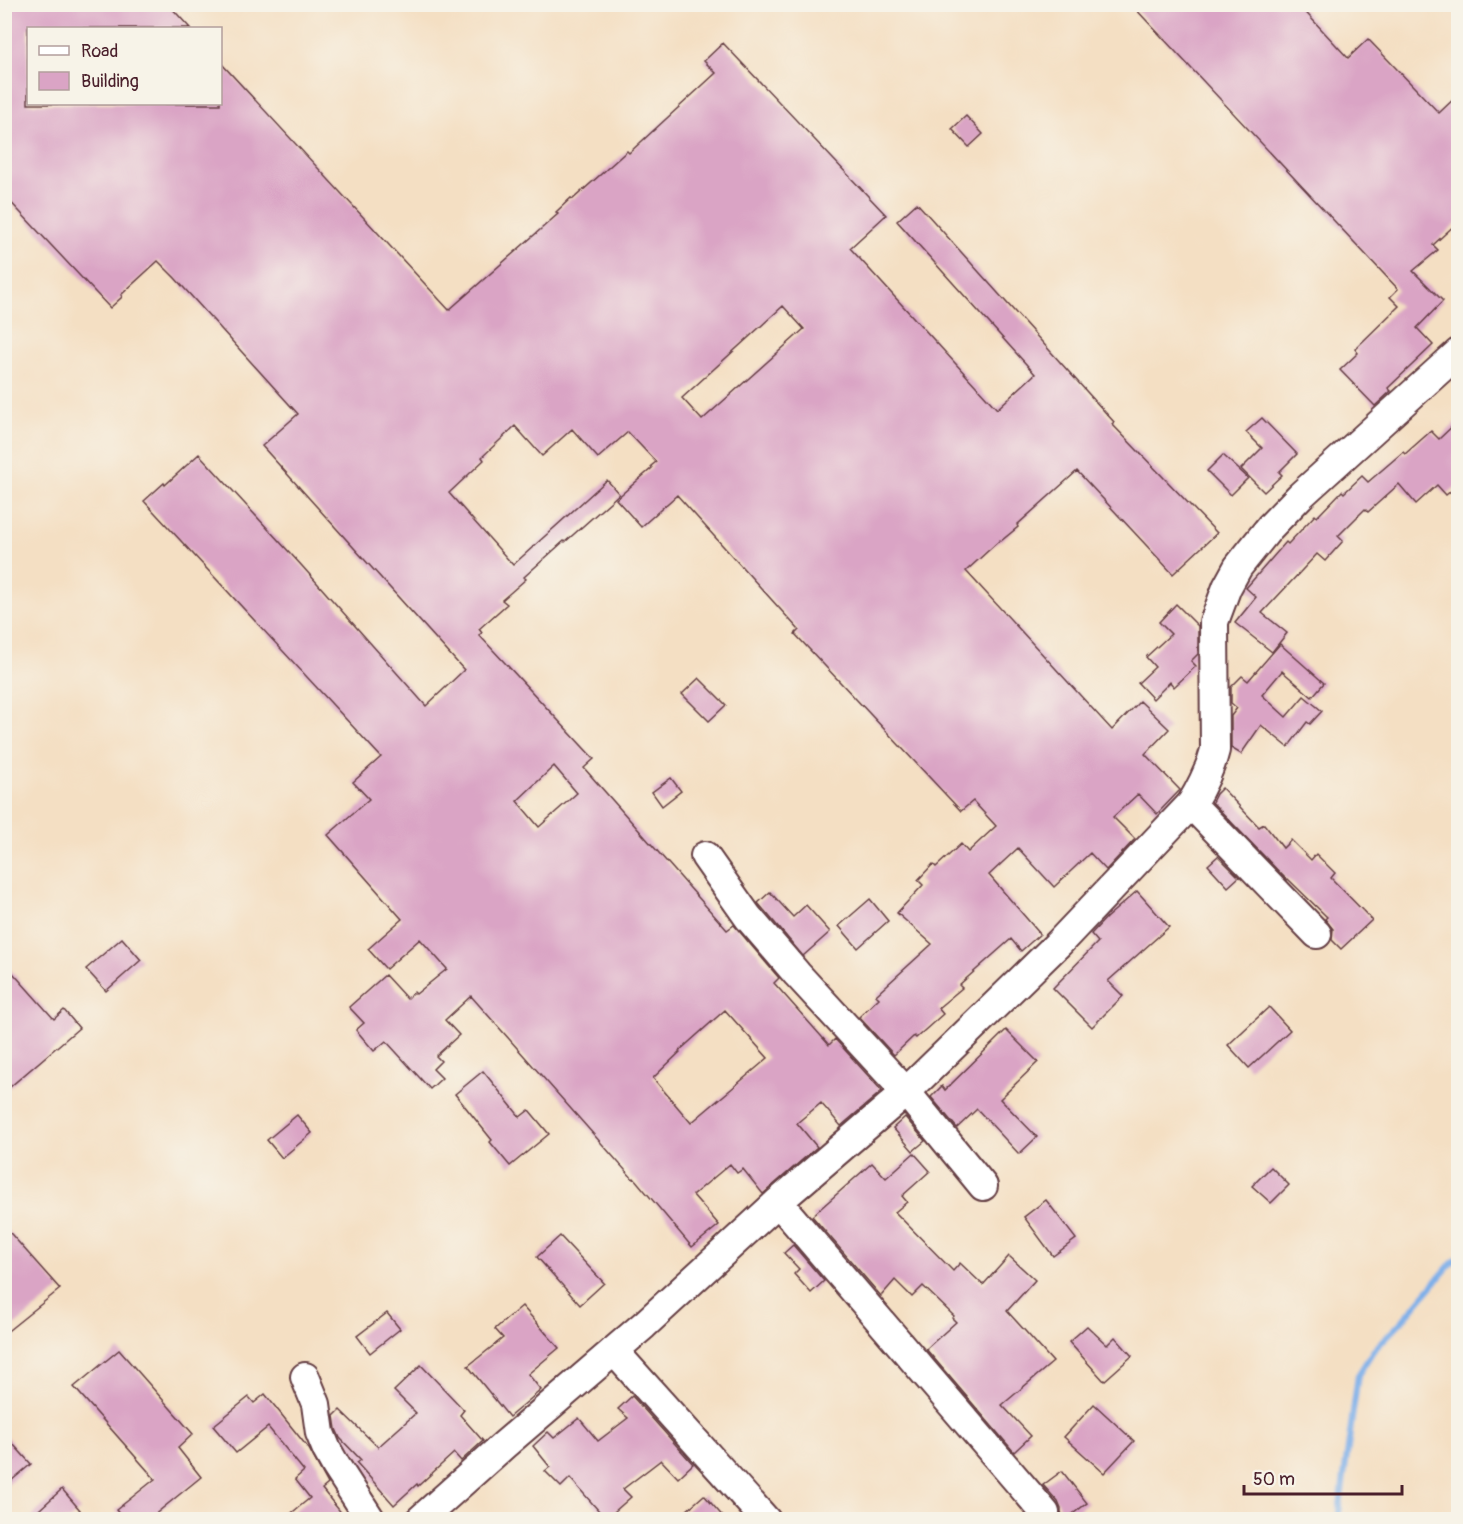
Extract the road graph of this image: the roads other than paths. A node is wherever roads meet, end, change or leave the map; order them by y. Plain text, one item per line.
1 (1458, 353) edge
2 (1191, 804) junction
3 (705, 856) dead end
4 (1317, 934) dead end
5 (906, 1092) junction
6 (983, 1186) dead end
7 (778, 1202) junction
8 (614, 1351) junction
9 (305, 1377) dead end
10 (1045, 1513) dead end
11 (371, 1520) edge
12 (420, 1520) edge
13 (766, 1520) edge

1 - 2 street
2 - 4 street
2 - 5 street
3 - 5 street
5 - 6 street
5 - 7 street
7 - 8 street
7 - 10 street
8 - 12 street
8 - 13 street
9 - 11 street

